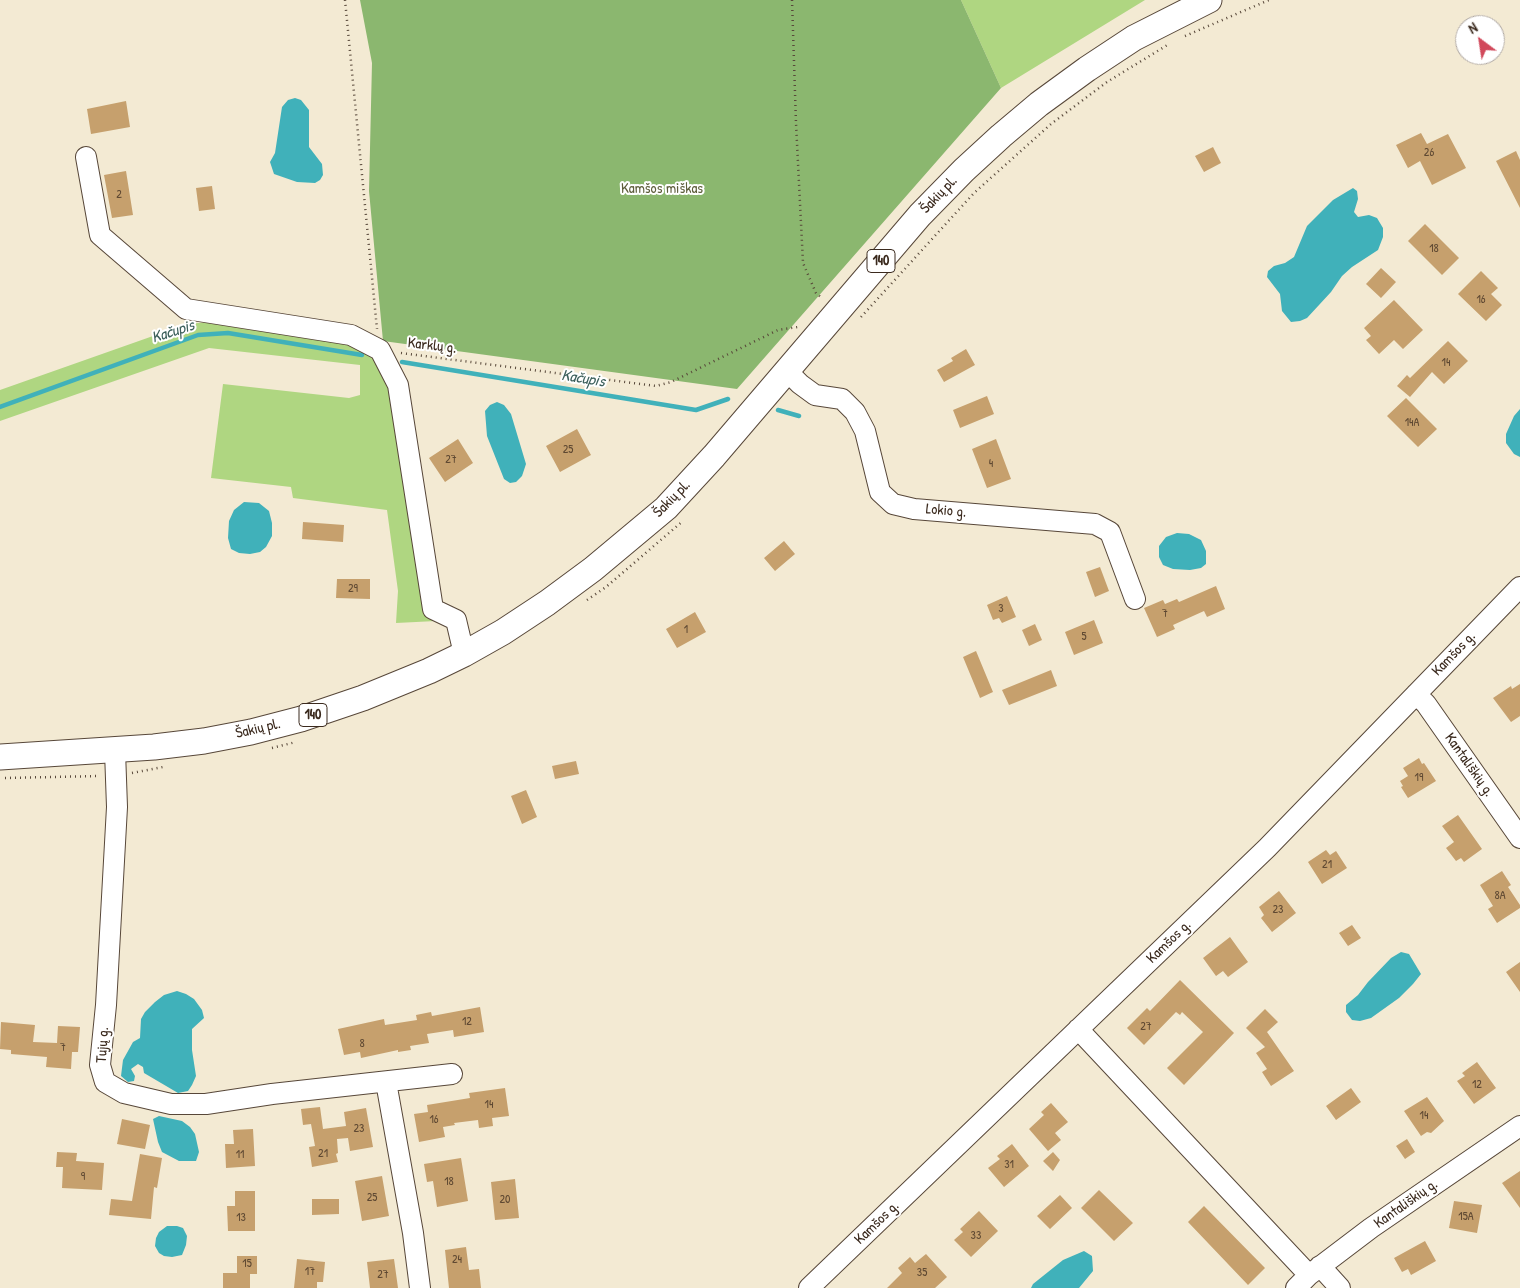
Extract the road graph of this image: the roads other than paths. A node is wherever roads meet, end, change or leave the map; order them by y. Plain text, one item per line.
1 (1209, 0) edge
2 (86, 157) dead end
3 (787, 371) junction
4 (1520, 587) edge
5 (1135, 599) dead end
6 (464, 654) junction
7 (1416, 694) junction
8 (116, 751) junction
9 (0, 757) edge
10 (1520, 838) edge
11 (1078, 1029) junction
12 (452, 1074) dead end
13 (386, 1082) junction
14 (1520, 1126) edge
15 (1308, 1277) edge
16 (420, 1288) edge
17 (809, 1288) edge
18 (1340, 1288) edge

1 - 3 main road, Šakių pl. / 140
2 - 6 street
3 - 5 street, Lokio g.
3 - 6 main road, Šakių pl. / 140
4 - 7 street, Kamšos g.
6 - 8 main road, Šakių pl. / 140
7 - 10 street, Kantališkių g.
7 - 11 street, Kamšos g.
8 - 9 main road, Šakių pl. / 140
8 - 13 street, Tujų g.
11 - 15 street
11 - 17 street, Kamšos g.
12 - 13 street, Tujų g.
13 - 16 street
14 - 15 street, Kantališkių g.
15 - 18 street

